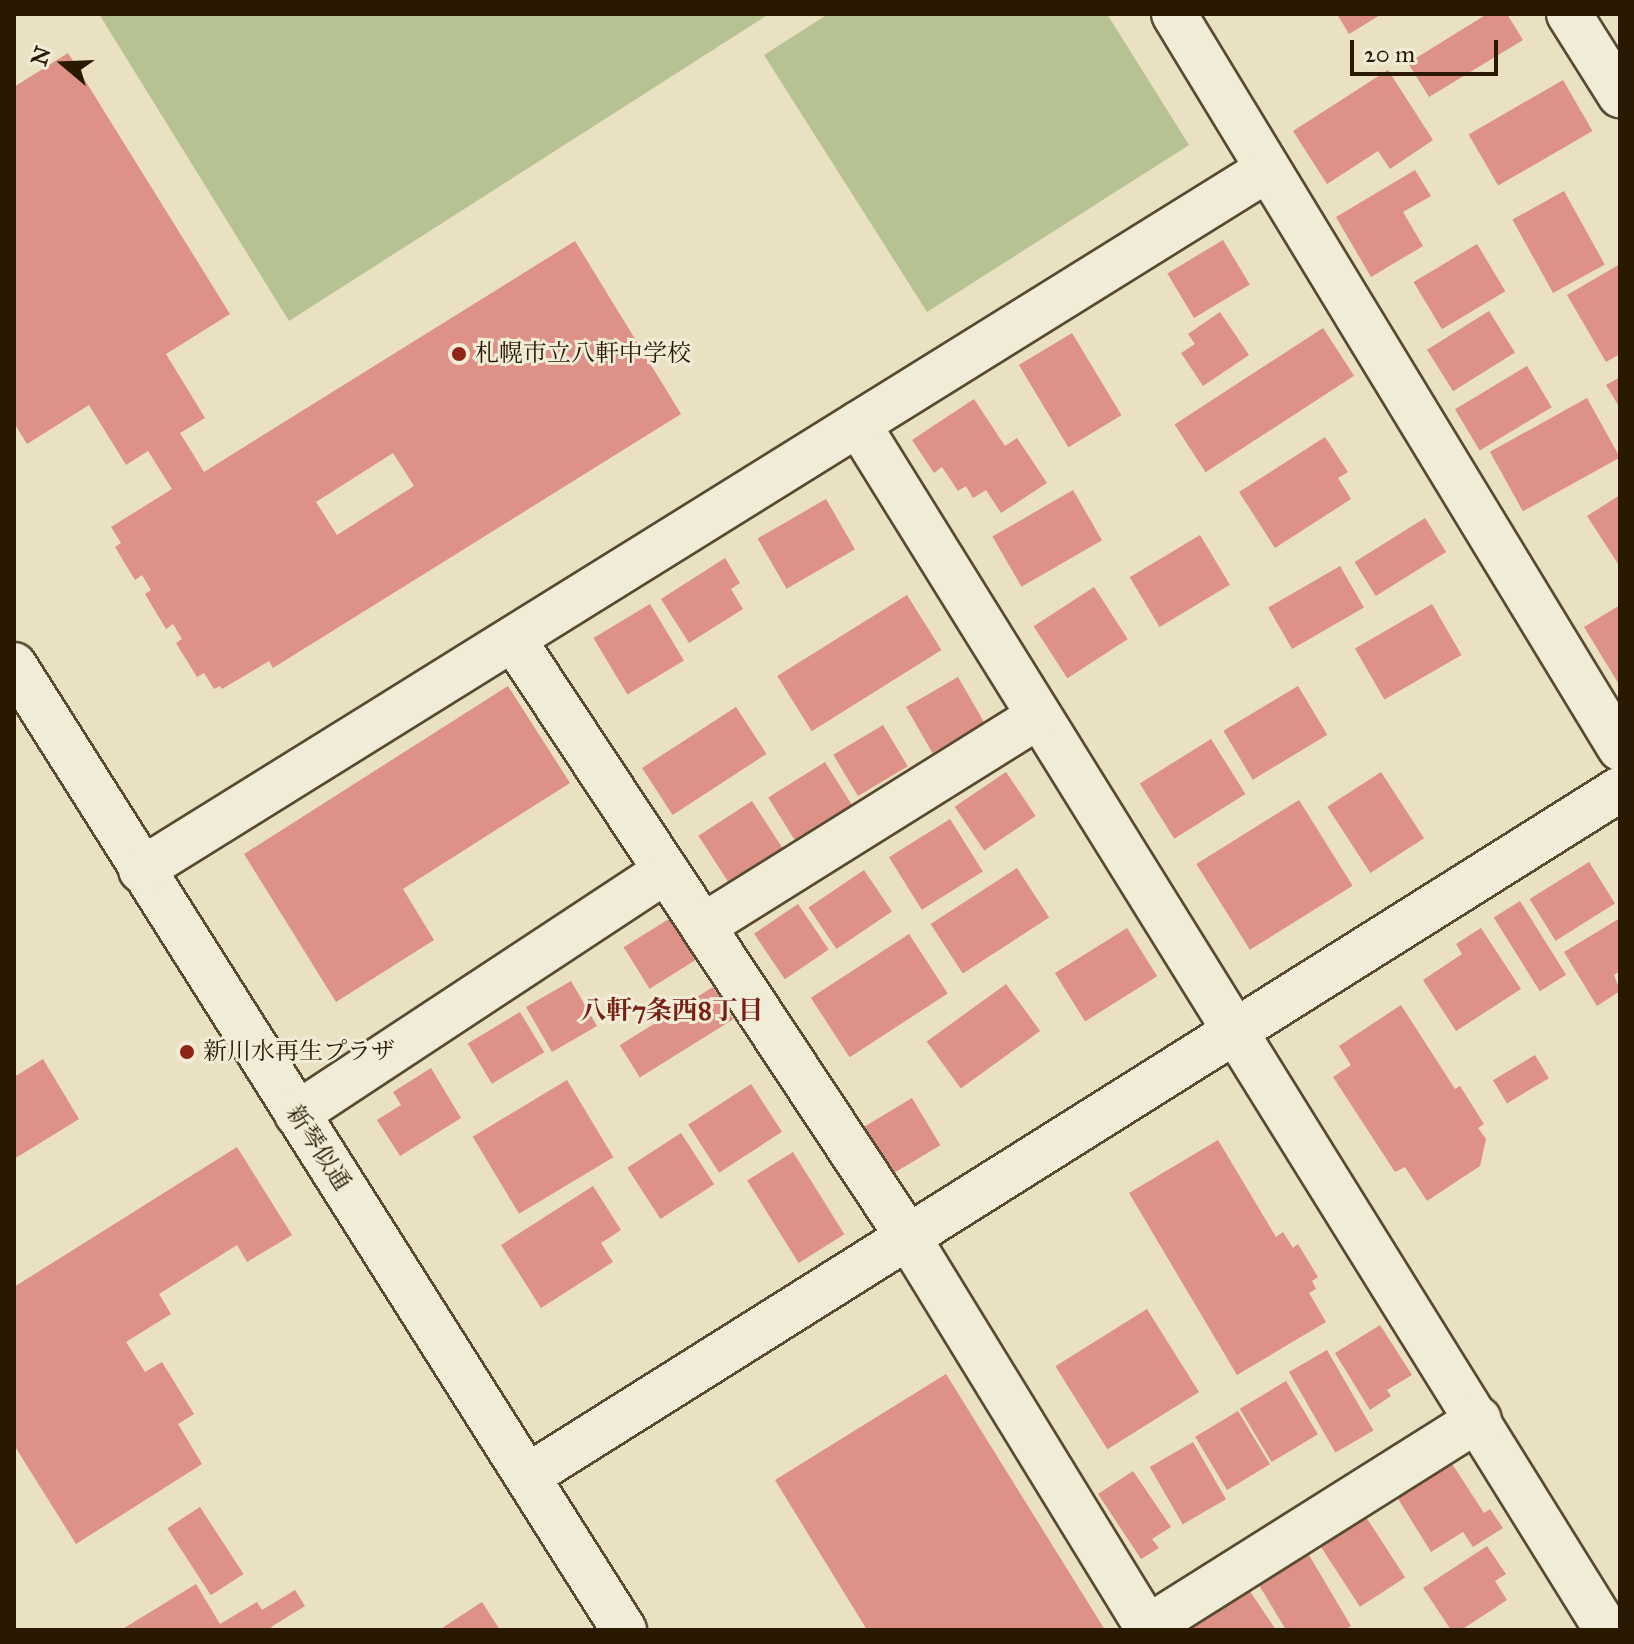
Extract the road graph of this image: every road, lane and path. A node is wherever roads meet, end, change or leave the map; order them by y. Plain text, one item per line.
1 (1569, 14) edge
2 (1177, 15) edge
3 (1620, 95) edge
4 (1268, 169) junction
5 (858, 424) junction
6 (513, 639) junction
7 (19, 683) edge
8 (1039, 716) junction
9 (1620, 748) edge
10 (1620, 789) edge
11 (141, 870) junction
12 (666, 871) junction
13 (703, 926) junction
14 (1237, 1030) junction
15 (297, 1114) junction
16 (908, 1237) junction
17 (1479, 1419) junction
18 (528, 1476) junction
19 (1148, 1629) edge
20 (624, 1630) edge
21 (1607, 1630) edge

1 - 3 street
2 - 4 street
4 - 5 street
4 - 9 street
5 - 6 street
5 - 8 street
6 - 11 street
6 - 12 street
7 - 11 street, 新琴似通
8 - 13 street
8 - 14 street
10 - 14 street
11 - 15 street, 新琴似通
12 - 13 street
12 - 15 street
13 - 16 street
14 - 16 street
14 - 17 street
15 - 18 street, 新琴似通
16 - 18 street
16 - 19 street
17 - 19 street
17 - 21 street
18 - 20 street, 新琴似通

